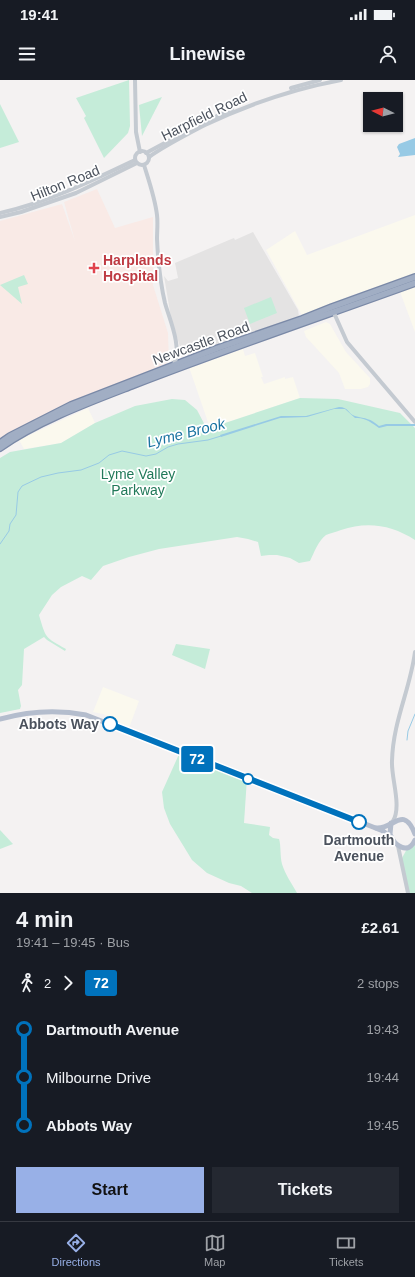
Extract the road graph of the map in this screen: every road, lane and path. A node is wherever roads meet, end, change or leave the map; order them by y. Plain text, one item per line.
1 (135, 80) edge
2 (320, 80) edge
3 (341, 80) edge
4 (140, 152) junction
5 (146, 153) junction
6 (149, 157) junction
7 (136, 161) junction
8 (144, 165) junction
9 (0, 213) edge
10 (0, 217) edge
11 (415, 277) edge
12 (415, 283) edge
13 (333, 310) junction
14 (176, 354) junction
15 (185, 361) junction
16 (174, 365) junction
17 (69, 408) junction
18 (415, 422) edge
19 (0, 443) edge
20 (0, 448) edge
21 (415, 652) edge
22 (0, 719) edge
23 (396, 808) junction
24 (404, 821) junction
25 (392, 822) junction
26 (373, 827) junction
27 (415, 834) edge
28 (391, 838) junction
29 (415, 840) edge
30 (398, 846) junction
31 (411, 846) edge
32 (402, 858) junction
33 (408, 893) edge

1 - 4 street
2 - 5 street, Harpfield Road
3 - 6 street, Harpfield Road
4 - 5 street
4 - 7 street
5 - 6 street
6 - 8 street
7 - 8 street
7 - 9 street, Hilton Road
7 - 10 street, Hilton Road
8 - 14 street
11 - 13 highway, Newcastle Road
12 - 13 highway, Newcastle Road
13 - 15 highway, Newcastle Road
13 - 17 highway, Newcastle Road
13 - 18 street
14 - 15 street
14 - 16 street
15 - 16 highway, Newcastle Road
16 - 17 highway, Newcastle Road
17 - 19 highway, Newcastle Road
17 - 20 highway, Newcastle Road
21 - 23 street
22 - 26 main road
23 - 24 street
23 - 25 street
24 - 25 main road
24 - 27 main road
25 - 26 main road
25 - 28 main road
26 - 28 main road
28 - 30 main road
29 - 31 main road
30 - 31 main road
30 - 32 street
31 - 32 street
32 - 33 street

